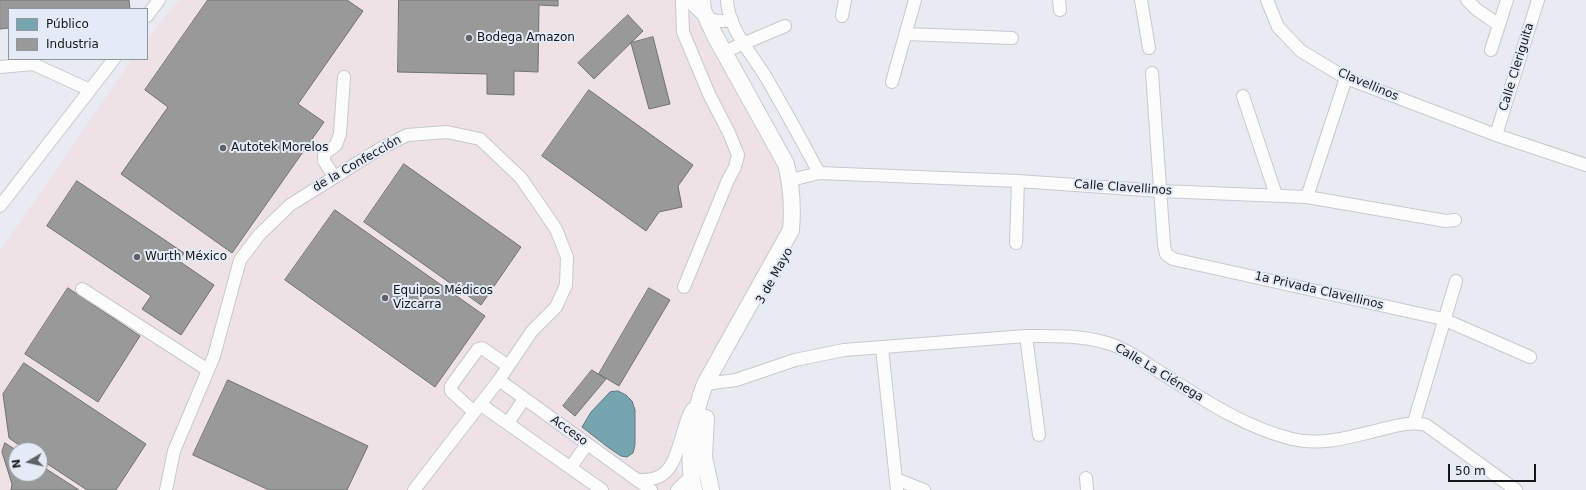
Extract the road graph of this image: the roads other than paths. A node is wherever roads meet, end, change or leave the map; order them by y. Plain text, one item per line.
1 (159, 0) edge
2 (682, 0) edge
3 (688, 0) edge
4 (702, 0) edge
5 (712, 0) edge
6 (728, 0) edge
7 (845, 0) edge
8 (915, 0) edge
9 (1141, 0) edge
10 (1267, 0) edge
11 (1467, 0) edge
12 (1507, 0) edge
13 (1538, 0) edge
14 (1478, 5) edge
15 (148, 15) edge
16 (842, 16) dead end
17 (720, 21) junction
18 (1499, 25) junction
19 (785, 26) dead end
20 (906, 34) junction
21 (1012, 38) dead end
22 (738, 45) junction
23 (1149, 48) dead end
24 (1491, 50) dead end
25 (113, 60) edge
26 (0, 67) edge
27 (1152, 73) dead end
28 (344, 77) dead end
29 (1346, 78) junction
30 (892, 82) dead end
31 (90, 90) junction
32 (1243, 96) dead end
33 (1496, 135) junction
34 (1586, 165) edge
35 (819, 173) junction
36 (334, 176) junction
37 (795, 179) junction
38 (1018, 181) junction
39 (1161, 191) junction
40 (1276, 195) junction
41 (1307, 197) junction
42 (0, 206) edge
43 (1455, 220) dead end
44 (1016, 243) dead end
45 (1456, 281) dead end
46 (684, 287) dead end
47 (82, 289) dead end
48 (1444, 319) junction
49 (1026, 336) junction
50 (882, 348) junction
51 (1530, 357) dead end
52 (508, 366) junction
53 (208, 370) junction
54 (499, 380) junction
55 (708, 388) junction
56 (524, 399) junction
57 (477, 408) junction
58 (1414, 422) junction
59 (508, 423) junction
60 (1039, 435) dead end
61 (587, 444) junction
62 (704, 461) junction
63 (571, 467) junction
64 (639, 480) junction
65 (693, 483) edge
66 (896, 485) edge
67 (166, 490) edge
68 (414, 490) edge
69 (602, 490) edge
70 (651, 490) edge
71 (677, 490) edge
72 (711, 490) edge
73 (924, 490) edge
74 (1516, 490) edge

1 - 15 street
2 - 46 street
3 - 17 street
4 - 17 main road
5 - 17 main road, 3 de Mayo
6 - 17 street
7 - 16 street
8 - 20 street
9 - 23 street
10 - 29 street, Clavellinos
11 - 14 street
12 - 18 street
13 - 33 street, Calle Cleriguita
14 - 18 street
17 - 22 main road, 3 de Mayo
17 - 37 main road
18 - 24 street
19 - 22 street
20 - 21 street
20 - 30 street
22 - 35 street
22 - 37 main road, 3 de Mayo
25 - 31 street
26 - 31 street
27 - 39 street, 1a Privada Clavellinos
28 - 36 street
29 - 33 street, Clavellinos
29 - 41 street
31 - 42 street
32 - 40 street
33 - 34 street, Clavellinos
35 - 37 street, Calle Clavellinos
35 - 38 street, Calle Clavellinos
36 - 52 street, de la Confección
36 - 53 street, de la Confección
37 - 55 main road, 3 de Mayo
38 - 39 street, Calle Clavellinos
38 - 44 street
39 - 40 street, Calle Clavellinos
39 - 48 street, 1a Privada Clavellinos
40 - 41 street, Calle Clavellinos
41 - 43 street, Calle Clavellinos
45 - 48 street
47 - 53 street
48 - 51 street, 1a Privada Clavellinos
48 - 58 street
49 - 50 street, Calle La Ciénega
49 - 58 street, Calle La Ciénega
49 - 60 street
50 - 55 street, Calle La Ciénega
50 - 66 street
52 - 54 street, de la Confección
52 - 57 street
53 - 67 street, de la Confección
54 - 56 street, Acceso
54 - 57 street, de la Confección
55 - 62 main road, 3 de Mayo
55 - 64 street
55 - 65 main road
56 - 59 street
56 - 61 street, Acceso
57 - 59 street
57 - 68 street, de la Confección
58 - 74 street
59 - 63 street
61 - 63 street
61 - 64 street, Acceso
62 - 65 street
62 - 72 main road, 3 de Mayo
63 - 69 street
64 - 70 street, Acceso
65 - 71 street
66 - 73 street

